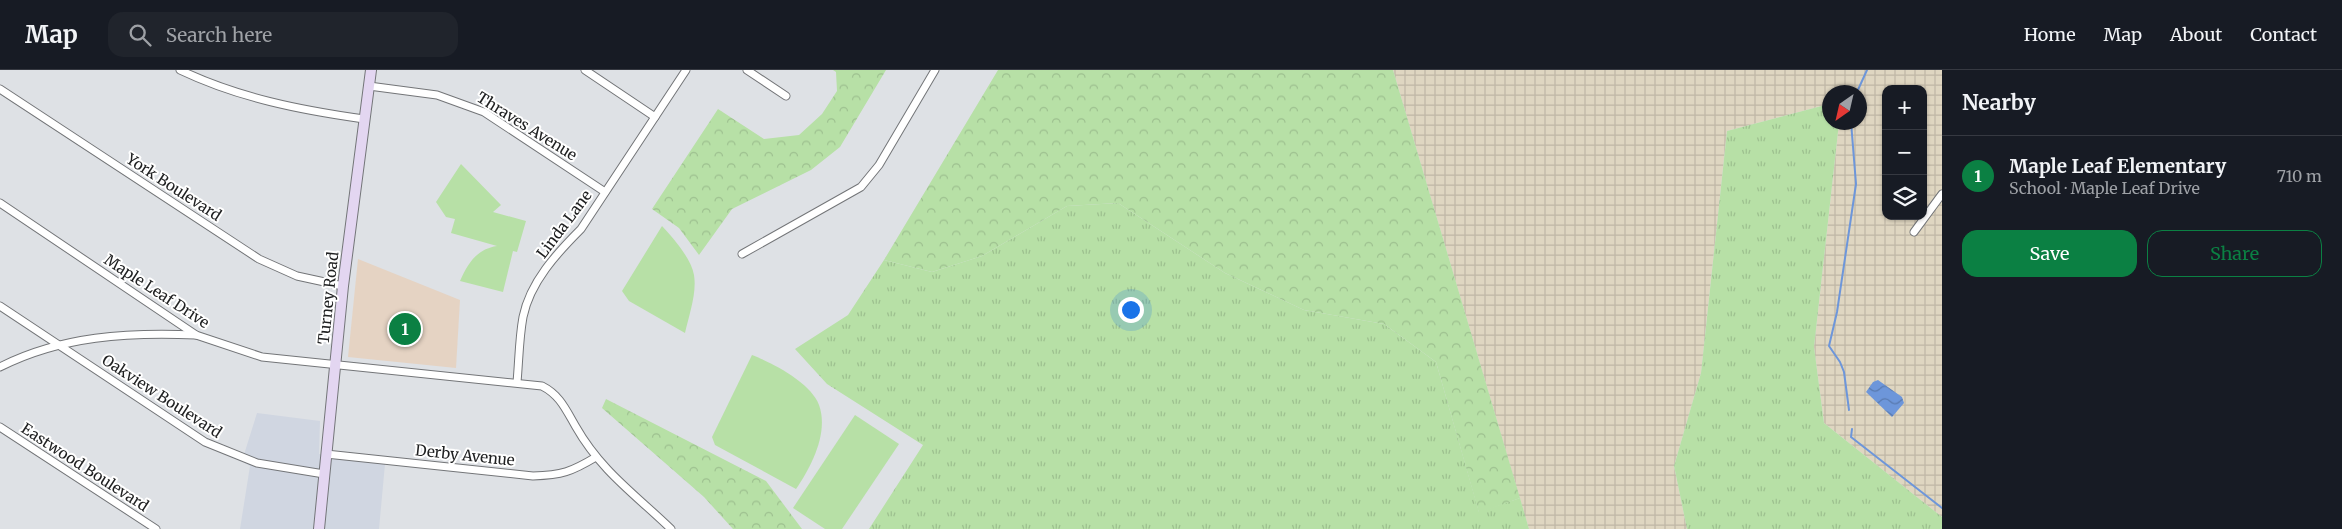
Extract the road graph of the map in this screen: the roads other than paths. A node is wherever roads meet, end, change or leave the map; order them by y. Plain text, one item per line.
1 (180, 70) edge
2 (371, 70) edge
3 (585, 70) edge
4 (686, 70) edge
5 (747, 70) edge
6 (935, 70) edge
7 (369, 86) junction
8 (0, 88) edge
9 (786, 96) dead end
10 (655, 117) junction
11 (364, 119) junction
12 (605, 192) junction
13 (1942, 194) edge
14 (0, 202) edge
15 (1914, 232) dead end
16 (742, 254) dead end
17 (343, 286) junction
18 (0, 306) edge
19 (196, 335) junction
20 (56, 344) junction
21 (336, 364) junction
22 (0, 367) edge
23 (517, 382) junction
24 (0, 428) edge
25 (326, 454) junction
26 (596, 456) junction
27 (324, 474) junction
28 (669, 528) edge
29 (156, 529) edge
30 (319, 529) edge

1 - 11 street
2 - 7 main road, Turney Road
3 - 10 street
4 - 10 street, Linda Lane
5 - 9 street
6 - 16 street
7 - 11 main road, Turney Road
7 - 12 street, Thraves Avenue
8 - 17 street, York Boulevard
10 - 12 street, Linda Lane
11 - 17 main road, Turney Road
12 - 23 street, Linda Lane
13 - 15 street
14 - 19 street, Maple Leaf Drive
17 - 21 main road, Turney Road
18 - 20 street, Oakview Boulevard
19 - 20 street
19 - 21 street, Maple Leaf Drive
20 - 22 street
20 - 27 street, Oakview Boulevard
21 - 23 street, Maple Leaf Drive
21 - 25 main road, Turney Road
23 - 26 street, Maple Leaf Drive
24 - 29 street, Eastwood Boulevard
25 - 26 street, Derby Avenue
25 - 27 main road, Turney Road
26 - 28 street
27 - 30 main road, Turney Road

